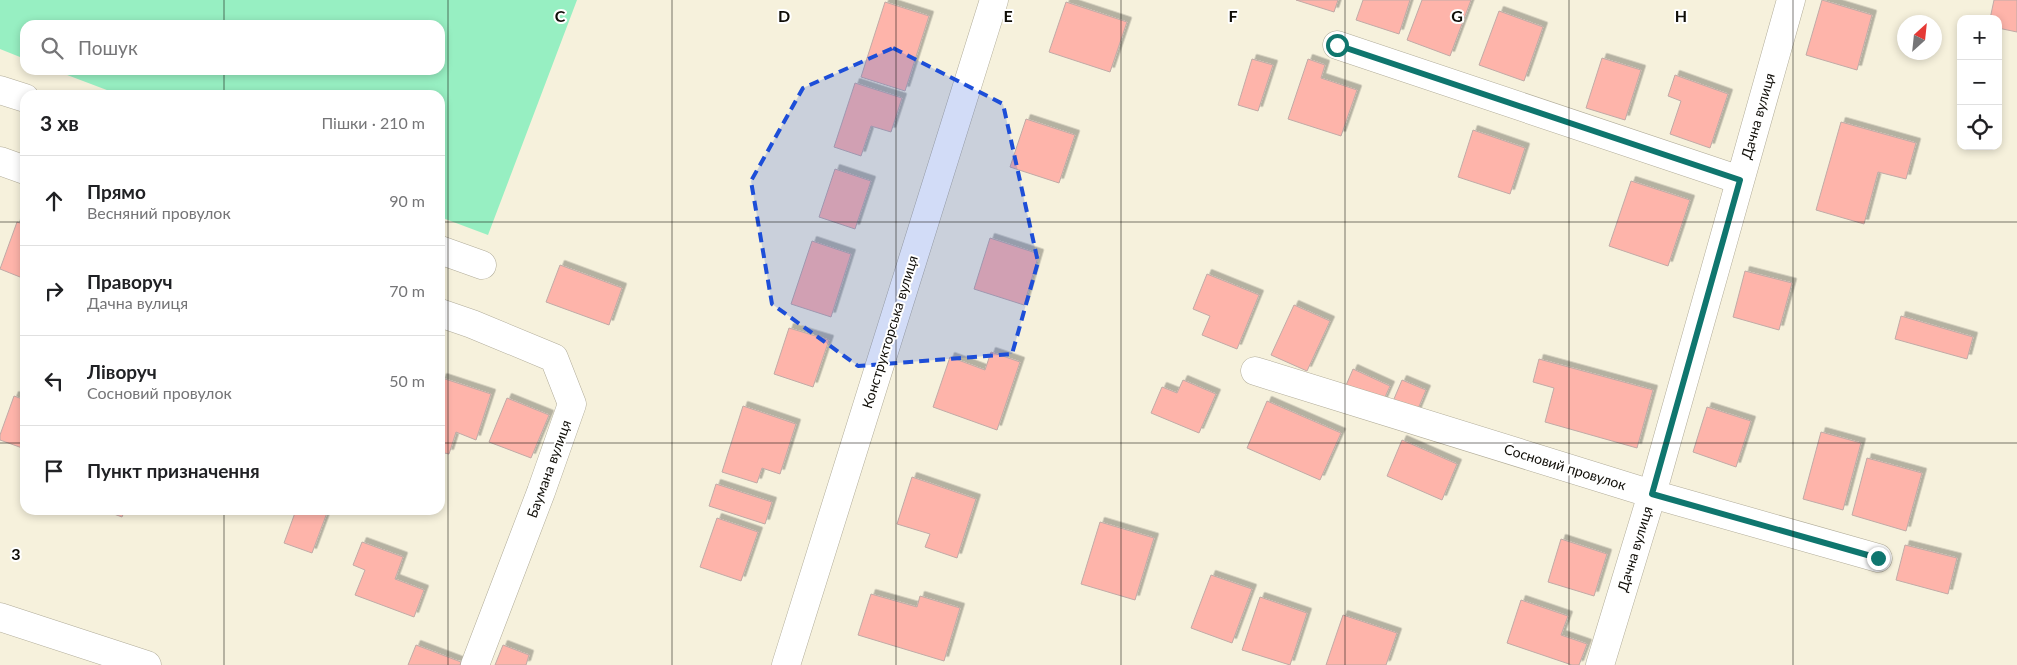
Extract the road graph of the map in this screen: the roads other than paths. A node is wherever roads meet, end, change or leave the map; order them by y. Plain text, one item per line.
1 (994, 0) edge
2 (1790, 0) edge
3 (1337, 45) dead end
4 (0, 90) edge
5 (20, 96) edge
6 (0, 161) edge
7 (20, 168) edge
8 (1740, 180) junction
9 (445, 252) edge
10 (482, 265) dead end
11 (445, 315) edge
12 (1255, 371) dead end
13 (1652, 494) junction
14 (1878, 558) dead end
15 (0, 617) edge
16 (147, 665) edge
17 (474, 665) edge
18 (786, 665) edge
19 (1600, 665) edge

1 - 18 street, Конструкторська вулиця
2 - 8 street, Дачна вулиця
3 - 8 street
4 - 5 street
6 - 7 street
8 - 13 street, Дачна вулиця
9 - 10 street
11 - 17 street, Баумана вулиця
12 - 13 street, Сосновий провулок
13 - 14 street, Сосновий провулок
13 - 19 street, Дачна вулиця
15 - 16 street

